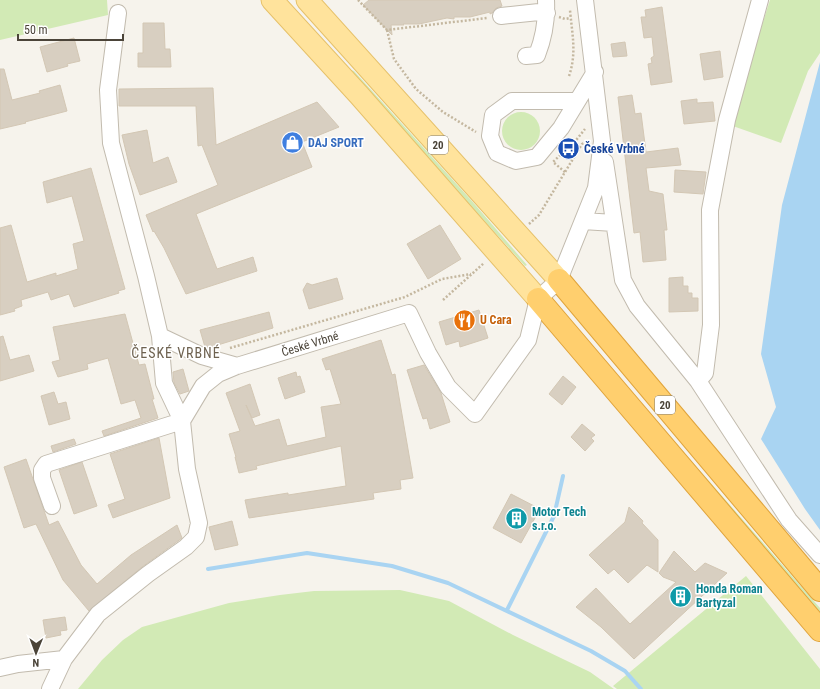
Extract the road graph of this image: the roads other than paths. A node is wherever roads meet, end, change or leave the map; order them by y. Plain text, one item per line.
1 (272, 0) edge
2 (307, 0) edge
3 (585, 0) edge
4 (760, 0) edge
5 (546, 7) edge
6 (118, 13) dead end
7 (501, 16) road end
8 (535, 58) dead end
9 (595, 72) junction
10 (576, 101) junction
11 (602, 141) junction
12 (583, 221) junction
13 (614, 223) junction
14 (559, 280) junction
15 (538, 299) junction
16 (160, 336) junction
17 (237, 366) junction
18 (698, 381) junction
19 (182, 421) junction
20 (52, 506) dead end
21 (820, 554) edge
22 (820, 590) edge
23 (820, 630) edge
24 (64, 659) junction
25 (0, 668) edge
26 (50, 689) edge

1 - 15 main road, 20
2 - 14 main road, 20
3 - 9 street
4 - 18 street
5 - 7 street
5 - 8 street
6 - 16 street
9 - 10 street
9 - 11 street
10 - 10 street
11 - 12 street
11 - 13 street
12 - 13 street
12 - 14 street
13 - 18 street
14 - 15 street
14 - 22 highway, 20
15 - 17 street, České Vrbné
15 - 23 highway, 20
16 - 17 street
16 - 19 street
17 - 19 street, České Vrbné
18 - 21 street
19 - 20 street
19 - 24 street
24 - 25 street
24 - 26 street

